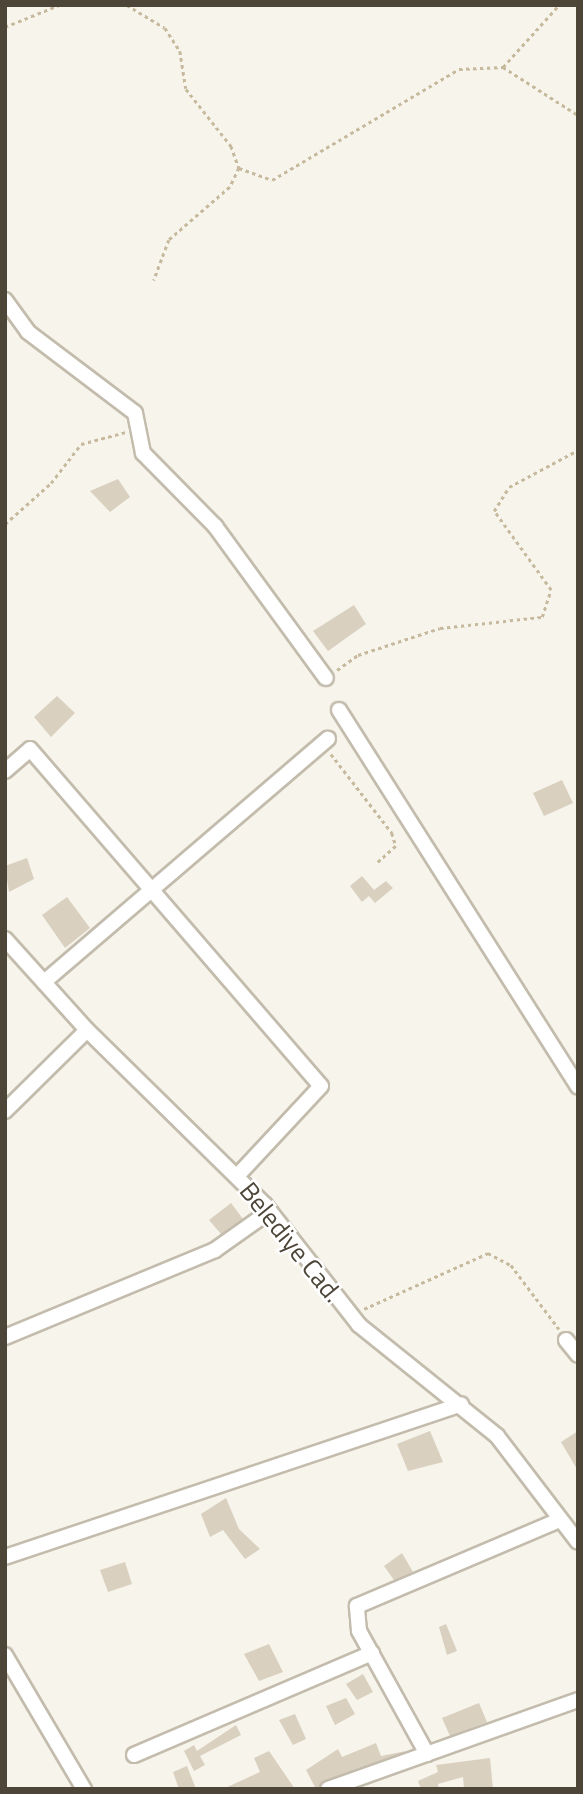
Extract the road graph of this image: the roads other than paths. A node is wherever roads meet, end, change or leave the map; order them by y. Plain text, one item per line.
1 (5, 300) edge
2 (326, 678) road end
3 (339, 710) dead end
4 (325, 741) road end
5 (5, 771) edge
6 (153, 886) junction
7 (5, 939) edge
8 (44, 982) junction
9 (87, 1030) junction
10 (578, 1087) edge
11 (5, 1111) edge
12 (237, 1176) junction
13 (270, 1211) junction
14 (5, 1337) edge
15 (566, 1340) road end
16 (578, 1355) edge
17 (461, 1404) junction
18 (568, 1524) edge
19 (578, 1542) edge
20 (5, 1557) edge
21 (372, 1653) junction
22 (5, 1655) edge
23 (578, 1700) edge
24 (427, 1754) junction
25 (134, 1755) dead end
26 (84, 1789) edge
27 (328, 1789) edge

1 - 2 street
3 - 10 street
4 - 6 street
5 - 6 street
6 - 8 street
6 - 12 street
7 - 8 street, Belediye Cad.
8 - 9 street, Belediye Cad.
9 - 11 street
9 - 12 street, Belediye Cad.
12 - 13 street, Belediye Cad.
13 - 14 street
13 - 17 street, Belediye Cad.
15 - 16 street
17 - 18 street, Belediye Cad.
17 - 20 street
18 - 19 street, Belediye Cad.
18 - 21 street
21 - 24 street
21 - 25 street
22 - 26 street
23 - 24 street
24 - 27 street

